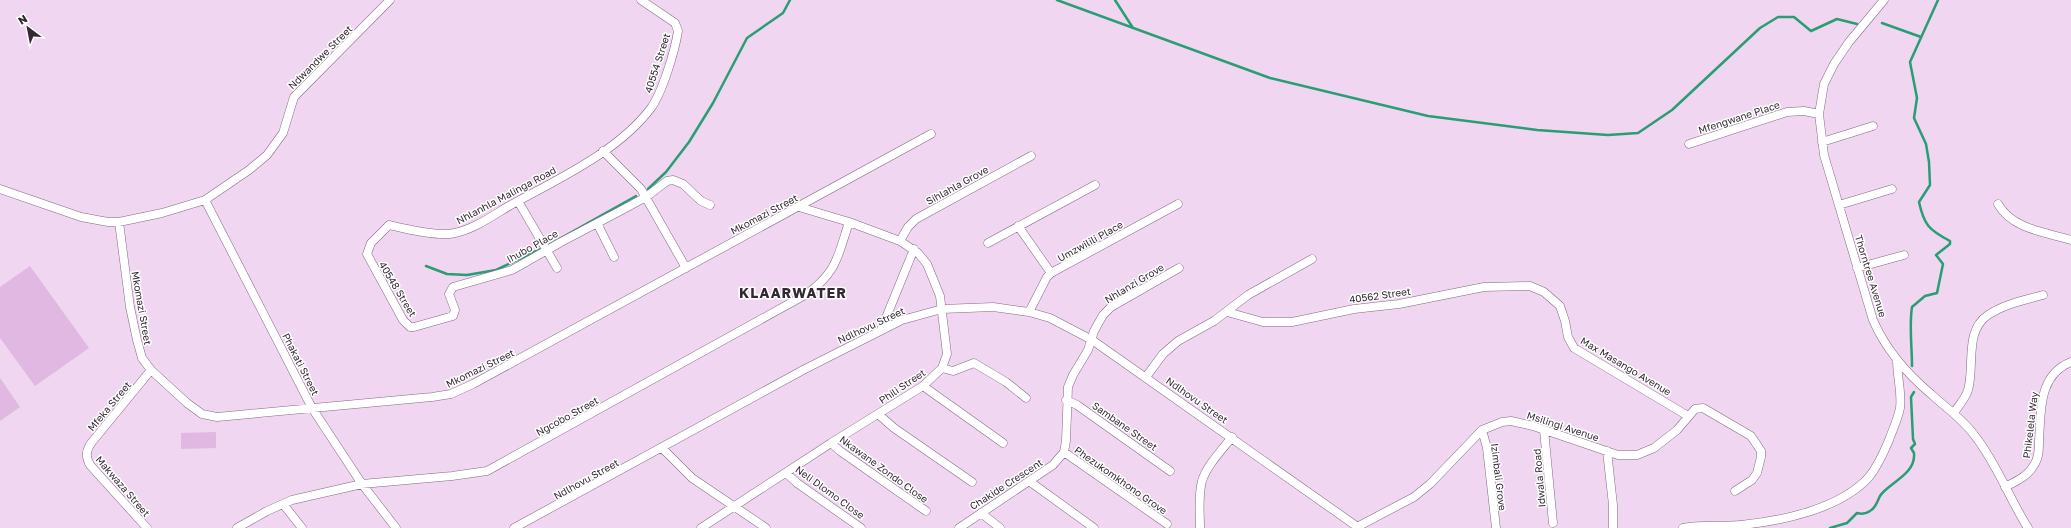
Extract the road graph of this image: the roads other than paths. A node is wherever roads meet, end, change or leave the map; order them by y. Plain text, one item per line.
1 (390, 0) edge
2 (642, 0) edge
3 (1884, 0) edge
4 (1819, 114) junction
5 (1873, 126) dead end
6 (931, 134) dead end
7 (1822, 142) junction
8 (1689, 144) dead end
9 (603, 151) junction
10 (1031, 156) dead end
11 (1095, 185) dead end
12 (0, 189) edge
13 (1892, 189) dead end
14 (646, 197) junction
15 (205, 200) junction
16 (518, 201) junction
17 (1178, 204) dead end
18 (1998, 204) dead end
19 (710, 205) dead end
20 (1839, 205) junction
21 (799, 207) junction
22 (119, 222) junction
23 (849, 222) junction
24 (597, 223) junction
25 (389, 225) joint
26 (1018, 226) junction
27 (2071, 240) edge
28 (900, 241) junction
29 (988, 243) dead end
30 (914, 249) junction
31 (547, 250) junction
32 (1904, 255) dead end
33 (614, 257) dead end
34 (1312, 259) dead end
35 (557, 268) dead end
36 (686, 268) junction
37 (1179, 268) dead end
38 (1857, 268) junction
39 (1051, 273) junction
40 (1538, 289) joint
41 (2043, 294) dead end
42 (942, 309) junction
43 (1029, 312) junction
44 (1227, 312) junction
45 (453, 316) joint
46 (881, 330) junction
47 (1092, 340) junction
48 (1897, 360) junction
49 (2071, 362) edge
50 (942, 368) junction
51 (152, 370) junction
52 (1146, 377) junction
53 (923, 386) junction
54 (1026, 398) dead end
55 (1066, 400) junction
56 (312, 408) junction
57 (1954, 413) junction
58 (878, 414) junction
59 (1688, 416) junction
60 (1482, 430) junction
61 (1544, 430) junction
62 (1232, 437) junction
63 (831, 443) junction
64 (1004, 443) dead end
65 (662, 448) junction
66 (1607, 451) junction
67 (1064, 452) junction
68 (86, 456) joint
69 (1170, 470) dead end
70 (786, 473) junction
71 (1029, 481) junction
72 (972, 482) dead end
73 (362, 484) junction
74 (2006, 487) junction
75 (1735, 491) dead end
76 (283, 504) junction
77 (733, 506) junction
78 (926, 511) dead end
79 (981, 513) junction
80 (1553, 523) dead end
81 (1167, 524) dead end
82 (1358, 527) edge
83 (147, 528) edge
84 (237, 528) edge
85 (302, 528) edge
86 (396, 528) edge
87 (514, 528) edge
88 (701, 528) edge
89 (766, 528) edge
90 (861, 528) edge
91 (959, 528) edge
92 (1000, 528) edge
93 (1094, 528) edge
94 (1200, 528) edge
95 (1496, 528) edge
96 (1613, 528) edge
97 (1683, 528) edge
98 (2028, 528) edge

1 - 15 street, Ndwandwe Street
2 - 9 street, 40554 Street
3 - 4 street, Thorntree Avenue
4 - 7 street, Thorntree Avenue
4 - 8 street, Mfengwane Place
5 - 7 street
6 - 21 street, Mkomazi Street
7 - 20 street, Thorntree Avenue
9 - 14 street
9 - 16 street, Nhlanhla Malinga Road
10 - 28 street, Sihlahla Grove
11 - 26 street
12 - 22 street, Ndwandwe Street
13 - 20 street
14 - 19 street, Ihubo Place
14 - 24 street, Ihubo Place
14 - 36 street
15 - 22 street, Ndwandwe Street
15 - 56 street, Phakati Street
16 - 25 street, Nhlanhla Malinga Road
16 - 31 street
17 - 39 street, Umzwilili Place
18 - 27 street
20 - 38 street, Thorntree Avenue
21 - 23 street
21 - 36 street, Mkomazi Street
22 - 51 street, Mkomazi Street
23 - 28 street
23 - 73 street, Ngcobo Street
24 - 31 street, Ihubo Place
24 - 33 street
25 - 45 street, 40548 Street
26 - 29 street
26 - 39 street
28 - 30 street
30 - 42 street
30 - 46 street
31 - 35 street
31 - 45 street, Ihubo Place
32 - 38 street
34 - 44 street
36 - 56 street, Mkomazi Street
37 - 47 street, Nhlanzi Grove
38 - 48 street, Thorntree Avenue
39 - 43 street, Umzwilili Place
40 - 44 street, 40562 Street
40 - 59 street, Max Masango Avenue
41 - 57 street
42 - 43 street, Ndlhovu Street
42 - 46 street, Ndlhovu Street
42 - 50 street
43 - 47 street, Ndlhovu Street
44 - 52 street
46 - 65 street, Ndlhovu Street
47 - 52 street, Ndlhovu Street
47 - 55 street
48 - 57 street, Thorntree Avenue
48 - 97 street
49 - 74 street, Phikelela Way
50 - 53 street, Phili Street
50 - 54 street
51 - 56 street, Mkomazi Street
51 - 68 street, Mfeka Street
52 - 62 street, Ndlhovu Street
53 - 58 street, Phili Street
53 - 64 street
55 - 67 street
55 - 69 street, Sambane Street
56 - 73 street, Phakati Street
57 - 74 street, Thorntree Avenue
58 - 63 street, Phili Street
58 - 72 street
59 - 66 street, Msilingi Avenue
59 - 75 street
60 - 61 street, Msilingi Avenue
60 - 82 street, Msilingi Avenue
60 - 95 street, Izimbali Grove
61 - 66 street, Msilingi Avenue
61 - 80 street, Idwala Road
62 - 82 street, Ndlhovu Street
62 - 94 street
63 - 70 street, Phili Street
63 - 78 street, Nkawane Zondo Close
65 - 77 street
65 - 87 street, Ndlhovu Street
66 - 96 street
67 - 71 street, Chakide Crescent
67 - 81 street, Phezukomkhono Grove
68 - 83 street, Makwaza Street
70 - 77 street, Phili Street
70 - 90 street, Neli Dlomo Close
71 - 79 street, Chakide Crescent
71 - 93 street
73 - 76 street, Ngcobo Street
73 - 86 street, Phakati Street
74 - 98 street, Thorntree Avenue
76 - 84 street, Ngcobo Street
76 - 85 street
77 - 88 street, Phili Street
77 - 89 street
79 - 91 street, Chakide Crescent
79 - 92 street

